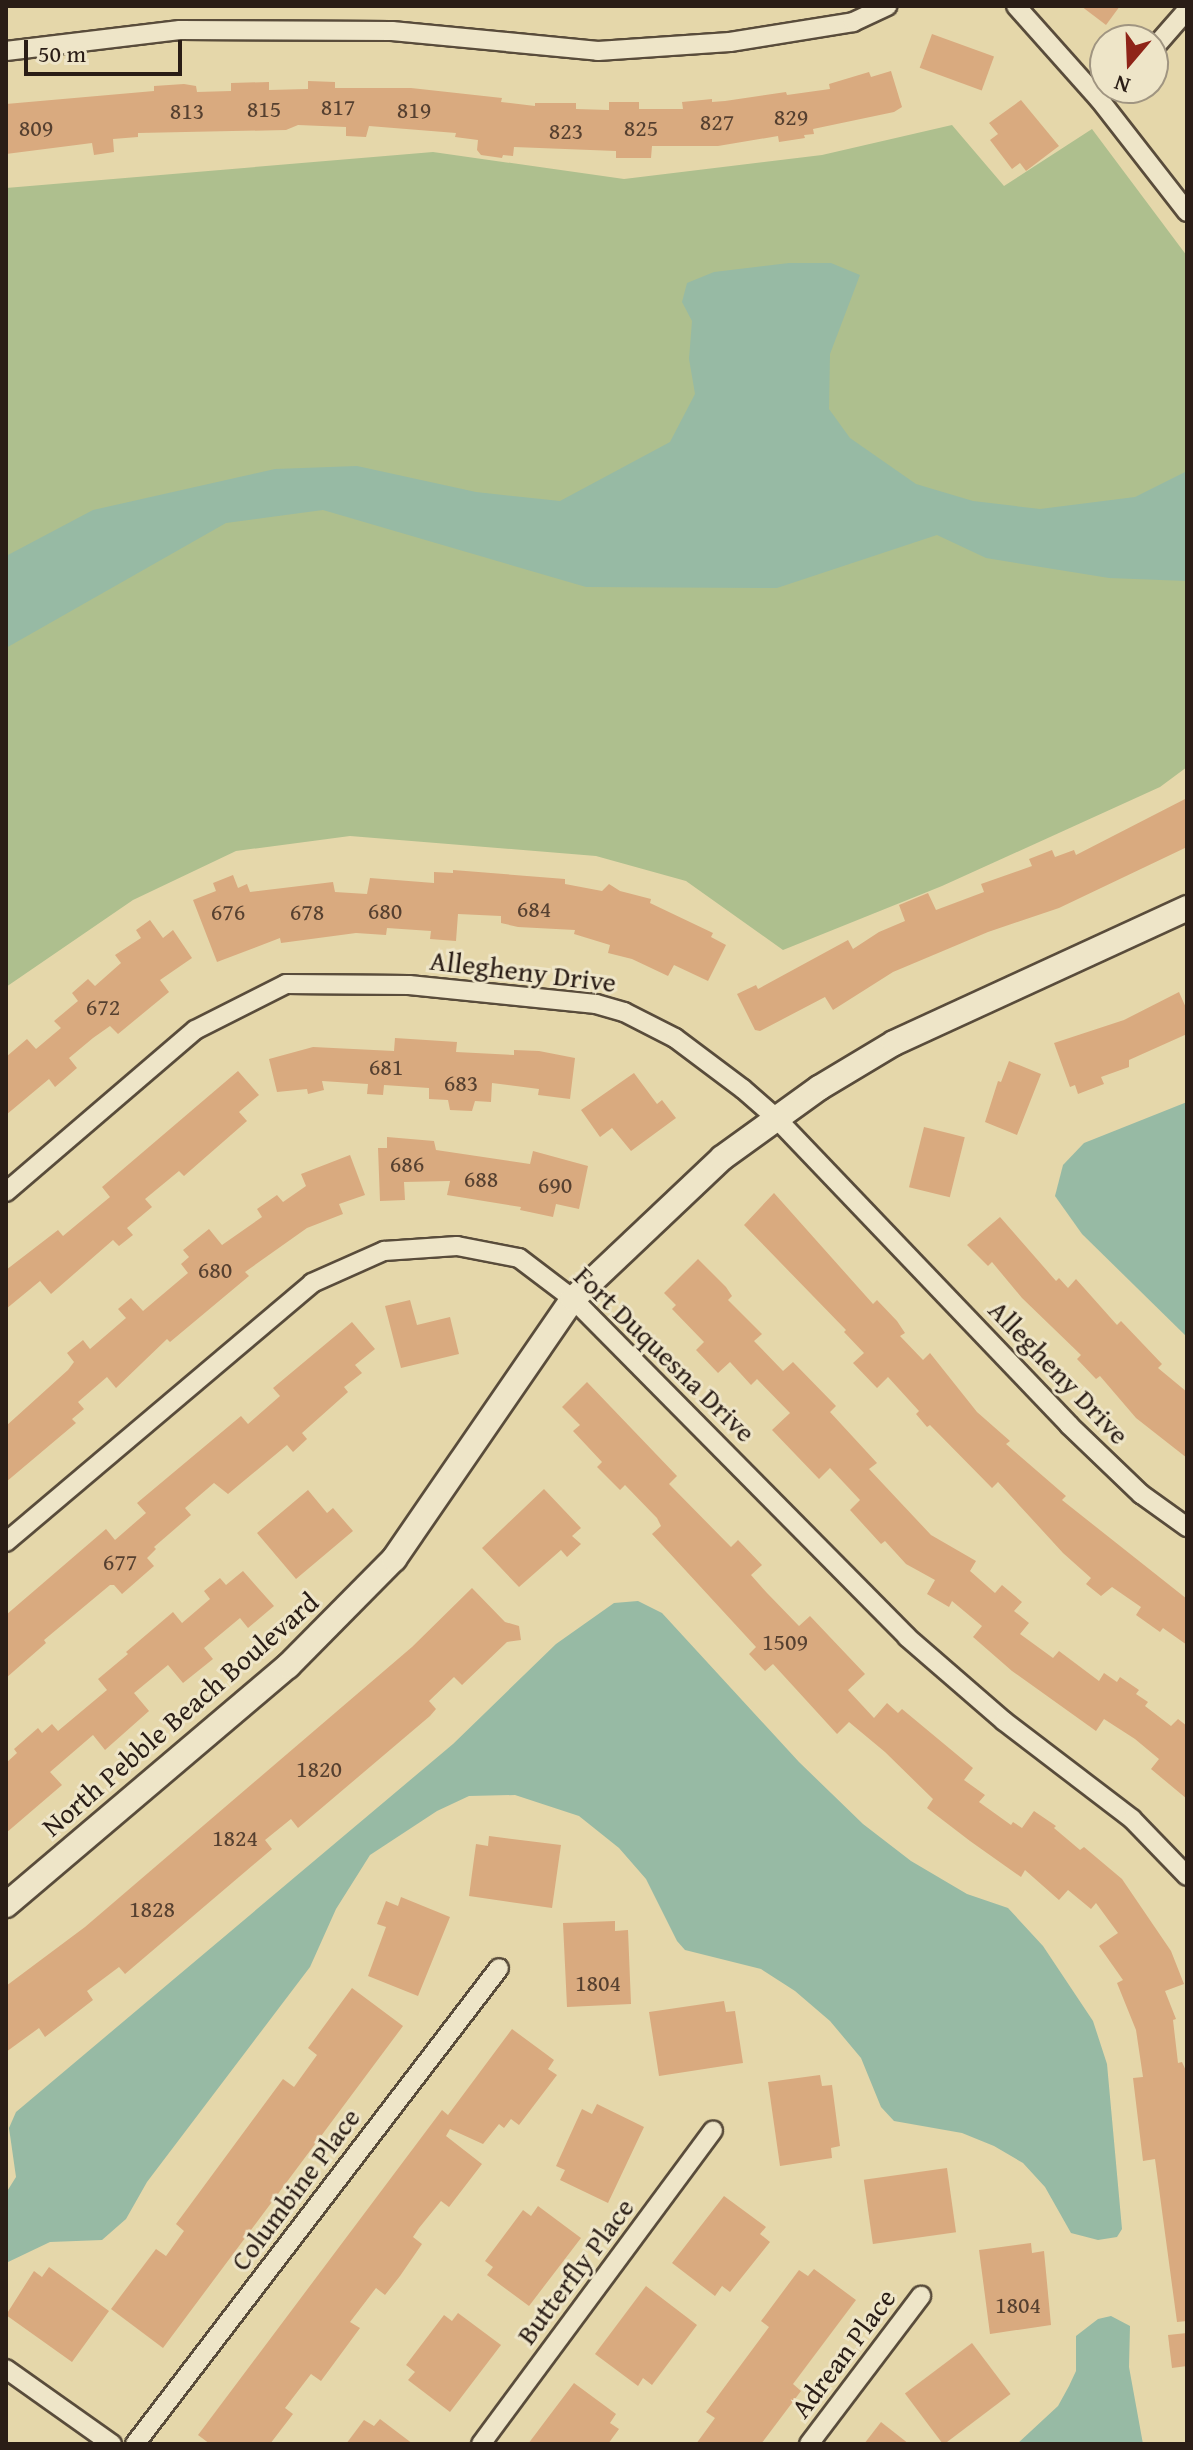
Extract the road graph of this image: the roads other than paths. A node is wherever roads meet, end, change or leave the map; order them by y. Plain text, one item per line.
1 (888, 6) edge
2 (1016, 6) edge
3 (1187, 10) edge
4 (1169, 31) edge
5 (6, 51) edge
6 (1089, 78) edge
7 (1112, 104) edge
8 (1187, 212) edge
9 (1187, 908) edge
10 (775, 1117) junction
11 (6, 1192) edge
12 (573, 1299) junction
13 (1187, 1527) edge
14 (6, 1542) edge
15 (1187, 1876) edge
16 (6, 1905) edge
17 (499, 1968) dead end
18 (713, 2131) dead end
19 (921, 2296) dead end
20 (6, 2369) edge
21 (112, 2444) edge
22 (135, 2444) edge
23 (481, 2444) edge
24 (809, 2444) edge

1 - 5 street
2 - 6 street
3 - 4 street
7 - 8 street
9 - 10 street, North Pebble Beach Boulevard
10 - 11 street, Allegheny Drive
10 - 12 street, North Pebble Beach Boulevard
10 - 13 street, Allegheny Drive
12 - 14 street, Fort Duquesna Drive
12 - 15 street, Fort Duquesna Drive
12 - 16 street, North Pebble Beach Boulevard
17 - 22 street, Columbine Place
18 - 23 street, Butterfly Place
19 - 24 street, Adrean Place
20 - 21 street

